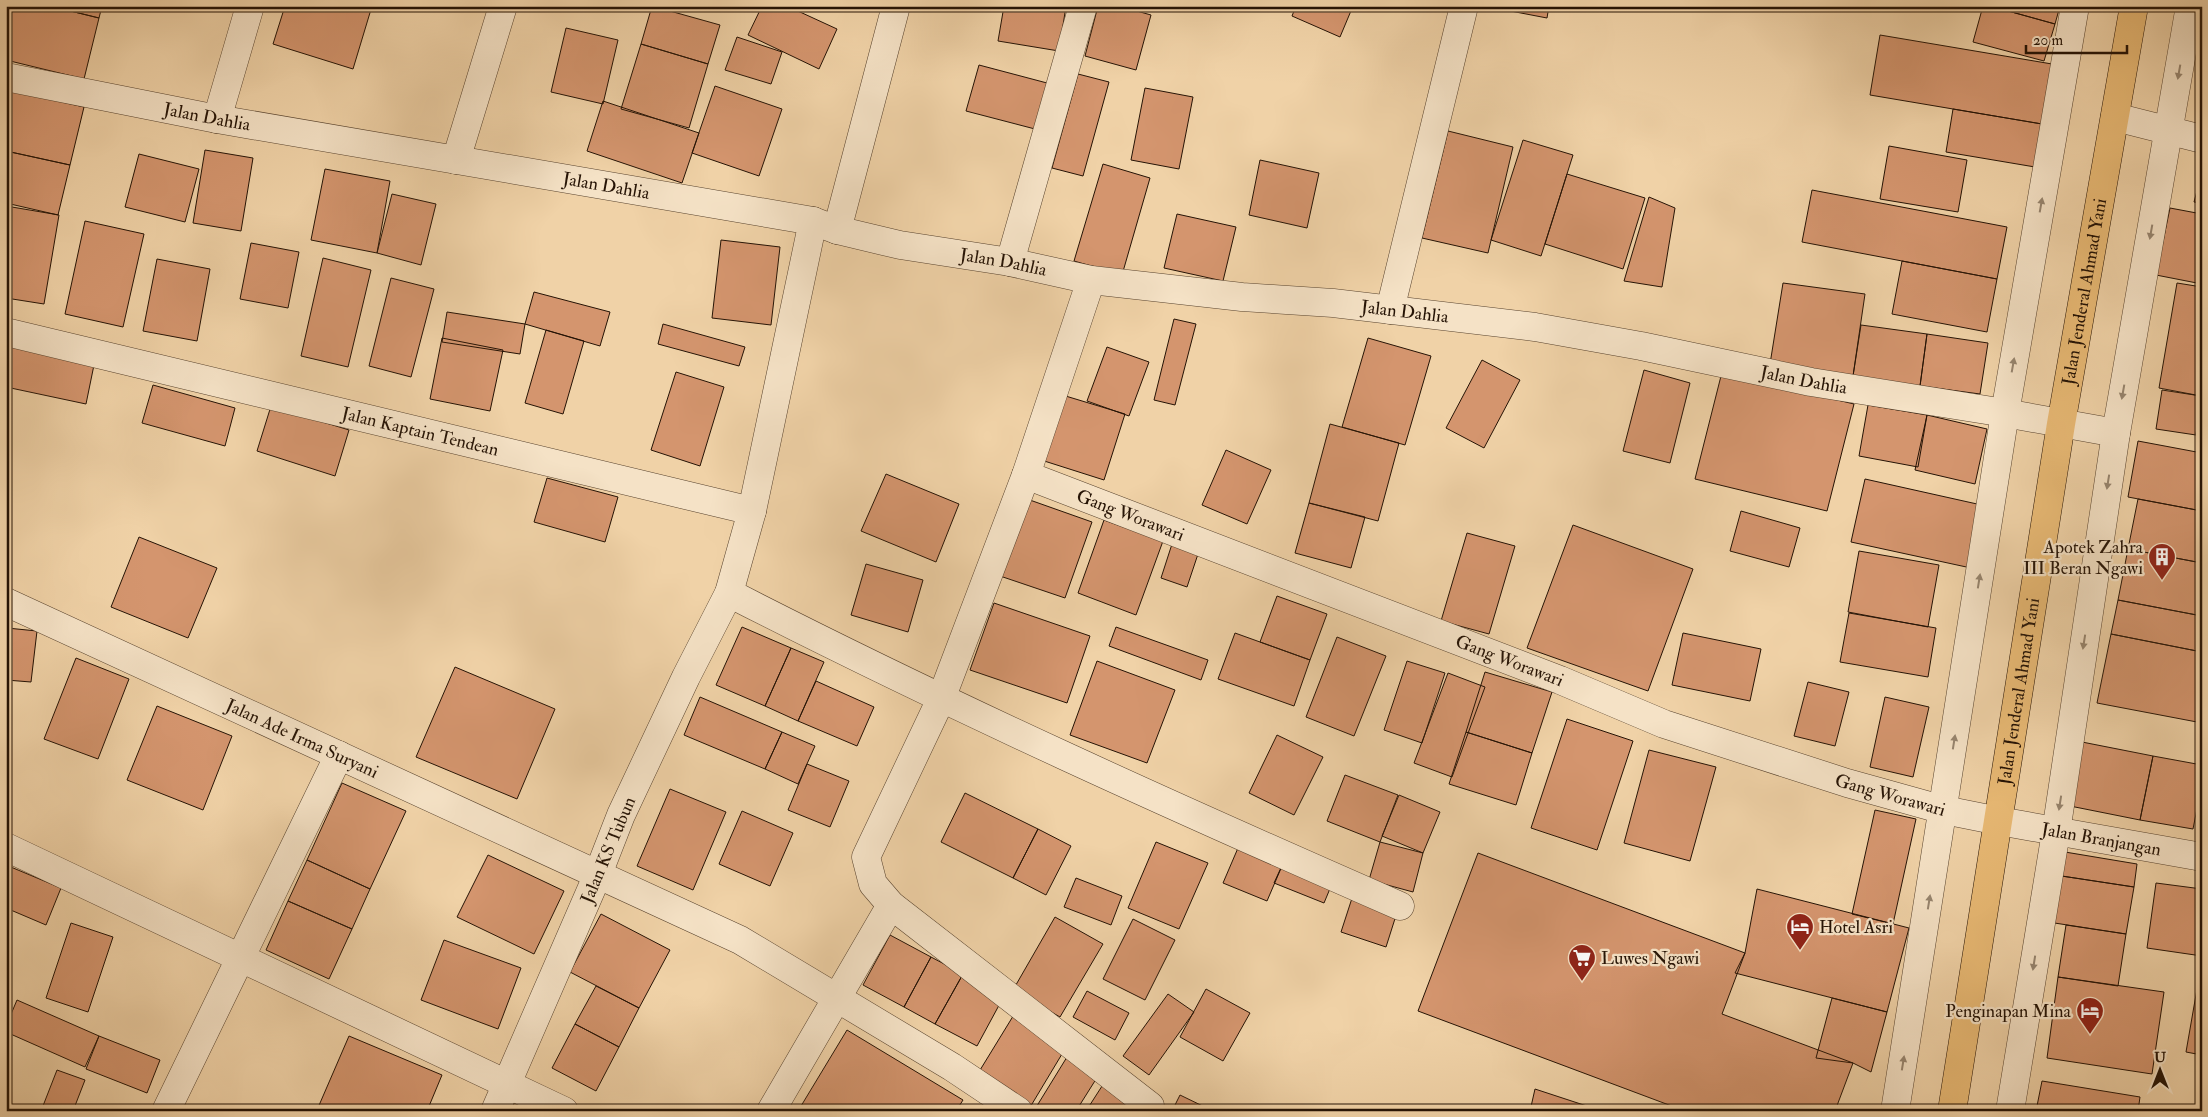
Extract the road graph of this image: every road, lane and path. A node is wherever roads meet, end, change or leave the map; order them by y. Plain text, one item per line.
1 (250, 6) edge
2 (503, 6) edge
3 (896, 6) edge
4 (1083, 6) edge
5 (1464, 6) edge
6 (2075, 6) edge
7 (2134, 6) edge
8 (2190, 6) edge
9 (6, 77) edge
10 (2115, 116) junction
11 (217, 119) junction
12 (2169, 130) junction
13 (2202, 139) edge
14 (456, 160) junction
15 (825, 225) junction
16 (1010, 262) junction
17 (1091, 280) junction
18 (1390, 310) junction
19 (6, 332) edge
20 (2005, 413) junction
21 (2061, 424) junction
22 (2116, 434) junction
23 (1026, 475) junction
24 (752, 511) junction
25 (729, 593) junction
26 (6, 602) edge
27 (941, 699) junction
28 (339, 755) junction
29 (1944, 810) junction
30 (1999, 821) junction
31 (2056, 832) junction
32 (6, 847) edge
33 (2202, 857) edge
34 (598, 874) junction
35 (891, 905) junction
36 (1400, 906) dead end
37 (240, 959) junction
38 (837, 996) junction
39 (507, 1084) junction
40 (166, 1111) edge
41 (495, 1111) edge
42 (564, 1111) edge
43 (771, 1111) edge
44 (1018, 1111) edge
45 (1150, 1111) edge
46 (1895, 1111) edge
47 (1952, 1111) edge
48 (2010, 1111) edge

1 - 11 street
2 - 14 street
3 - 15 street
4 - 16 street
5 - 18 street
20 -> 6 street
7 - 10 main road, Jalan Jenderal Ahmad Yani
8 -> 12 street
9 - 11 street, Jalan Dahlia
10 - 12 street
10 - 21 main road, Jalan Jenderal Ahmad Yani
11 - 14 street, Jalan Dahlia
12 - 13 street
12 -> 22 street
14 - 15 street, Jalan Dahlia
15 - 16 street, Jalan Dahlia
15 - 24 street
16 - 17 street, Jalan Dahlia
17 - 18 street, Jalan Dahlia
17 - 23 street
18 - 20 street, Jalan Dahlia
19 - 24 street, Jalan Kaptain Tendean
20 - 21 street, Jalan Dahlia
29 -> 20 street
21 - 22 street, Jalan Dahlia
21 - 30 main road, Jalan Jenderal Ahmad Yani
22 -> 31 street
23 - 27 street
23 - 29 street, Gang Worawari
24 - 25 street
25 - 27 street
25 - 34 street, Jalan KS Tubun
26 - 28 street, Jalan Ade Irma Suryani
27 - 35 street
27 - 36 street
28 - 34 street, Jalan Ade Irma Suryani
28 - 37 street
29 - 30 street, Gang Worawari
46 -> 29 street
30 - 31 street, Jalan Branjangan
30 - 47 main road, Jalan Jenderal Ahmad Yani
31 - 33 street, Jalan Branjangan
31 -> 48 street
32 - 37 street
34 - 38 street, Jalan Ade Irma Suryani
34 - 39 street, Jalan KS Tubun
35 - 38 street
35 - 45 street
37 - 39 street
37 - 40 street
38 - 43 street
38 - 44 street, Jalan Ade Irma Suryani
39 - 41 street, Jalan KS Tubun
39 - 42 street

